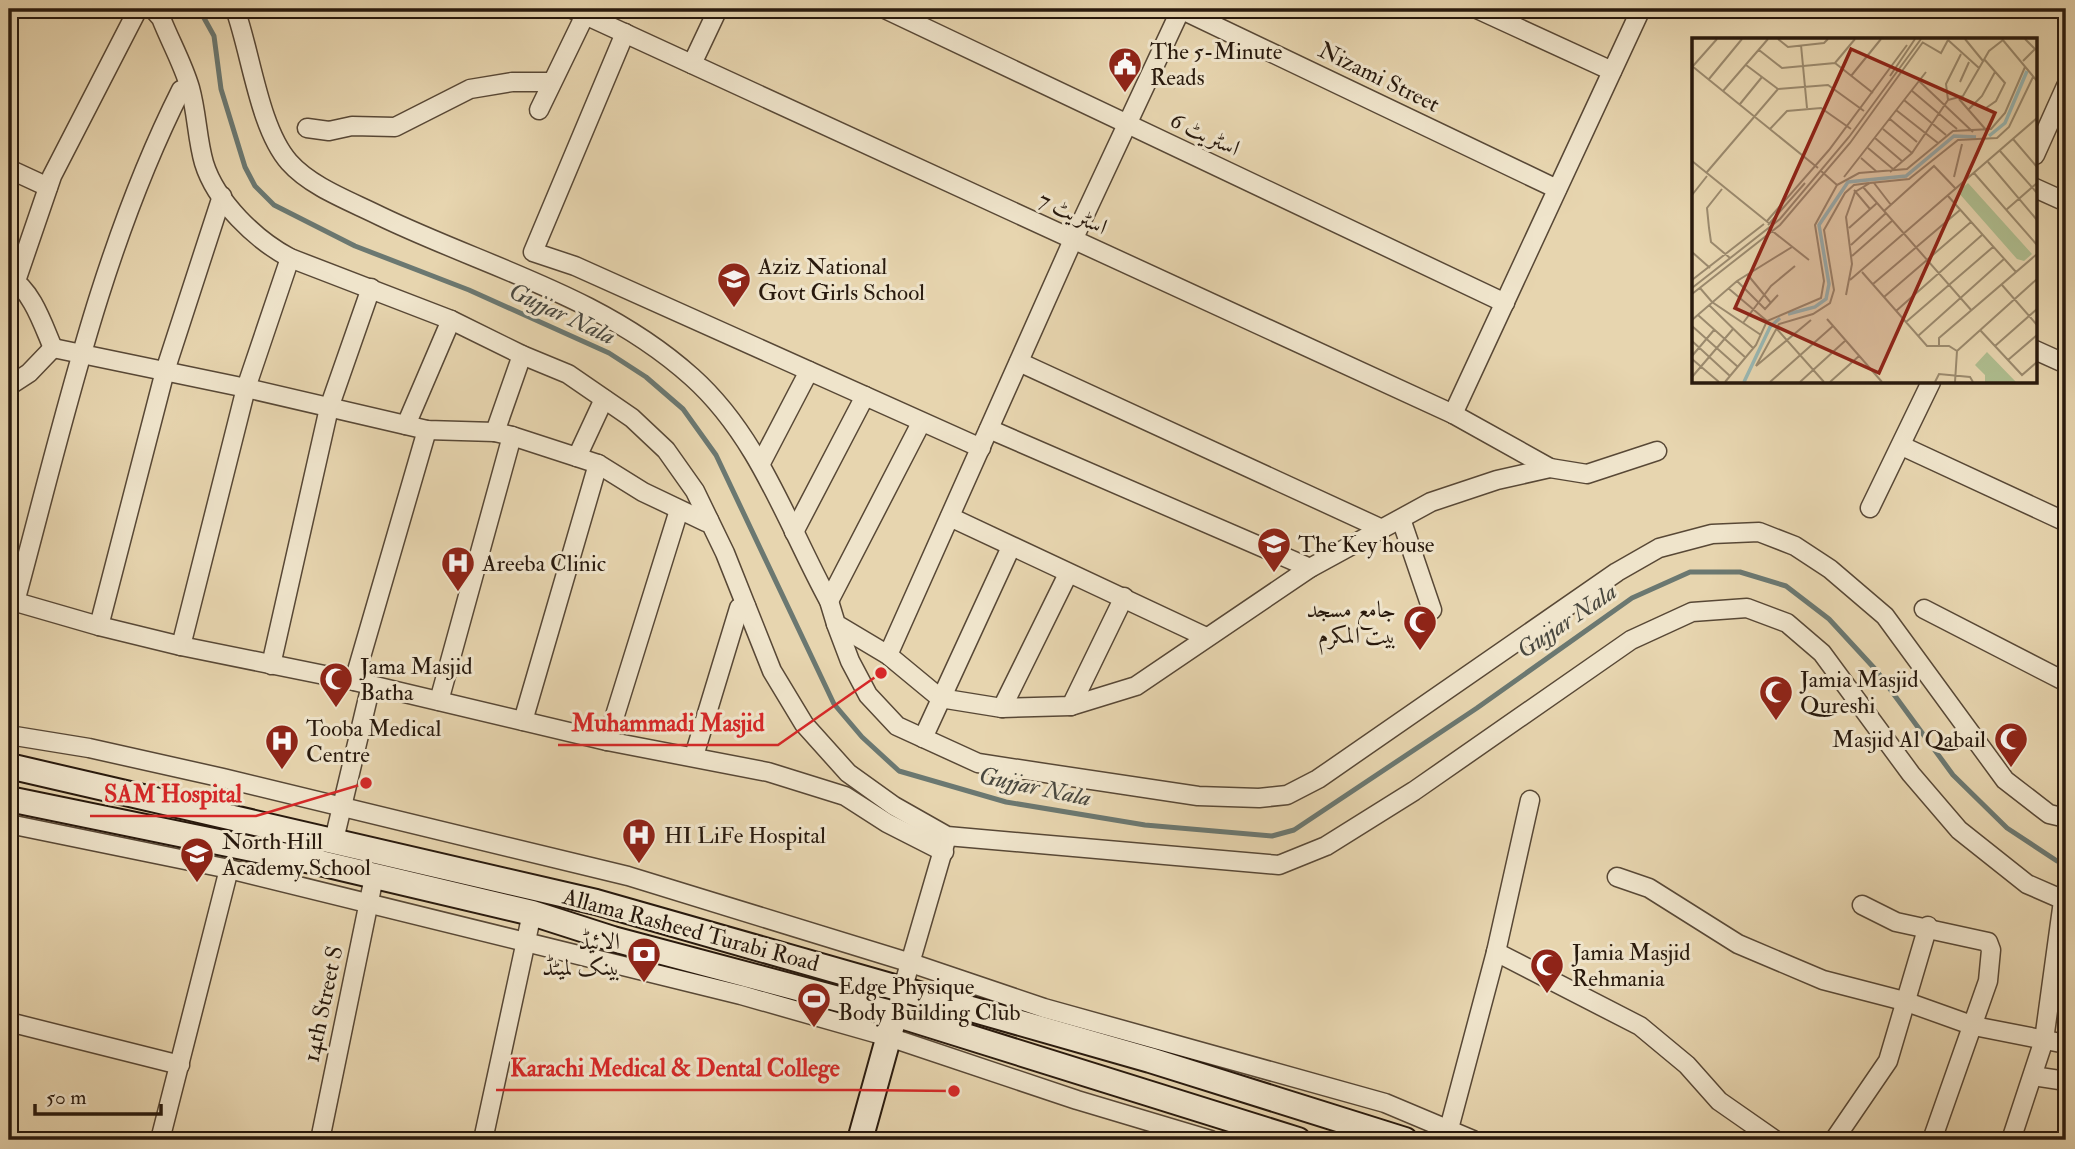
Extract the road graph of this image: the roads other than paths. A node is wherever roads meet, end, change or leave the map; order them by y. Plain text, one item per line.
1 (138, 9) edge
2 (153, 9) edge
3 (234, 9) edge
4 (719, 9) edge
5 (885, 9) edge
6 (1181, 9) edge
7 (1477, 9) edge
8 (1641, 9) edge
9 (578, 12) edge
10 (625, 33) junction
11 (692, 64) junction
12 (1612, 71) junction
13 (552, 82) junction
14 (2066, 86) edge
15 (190, 88) junction
16 (539, 110) dead end
17 (1128, 124) junction
18 (307, 128) dead end
19 (2036, 153) edge
20 (9, 169) edge
21 (48, 187) junction
22 (2036, 188) edge
23 (1557, 189) junction
24 (222, 196) junction
25 (2066, 202) edge
26 (1073, 240) junction
27 (290, 258) junction
28 (13, 279) edge
29 (371, 288) junction
30 (1504, 303) junction
31 (451, 320) junction
32 (53, 348) junction
33 (2036, 350) edge
34 (82, 352) junction
35 (522, 355) junction
36 (1019, 362) junction
37 (2066, 364) edge
38 (165, 371) junction
39 (809, 371) junction
40 (1931, 383) edge
41 (9, 386) edge
42 (246, 388) junction
43 (865, 396) junction
44 (604, 399) junction
45 (329, 408) junction
46 (1453, 414) junction
47 (921, 423) junction
48 (406, 425) junction
49 (989, 429) junction
50 (427, 430) junction
51 (503, 434) junction
52 (1902, 446) junction
53 (981, 448) junction
54 (1657, 452) dead end
55 (577, 457) junction
56 (761, 463) junction
57 (598, 464) junction
58 (1550, 468) junction
59 (1870, 508) dead end
60 (679, 510) junction
61 (950, 517) junction
62 (1401, 519) junction
63 (709, 520) junction
64 (2066, 522) edge
65 (1382, 528) junction
66 (794, 532) junction
67 (1011, 547) junction
68 (1310, 569) junction
69 (1068, 574) junction
70 (1124, 597) junction
71 (12, 601) edge
72 (828, 601) junction
73 (746, 606) junction
74 (1924, 609) dead end
75 (1432, 610) dead end
76 (836, 624) junction
77 (99, 626) junction
78 (1206, 637) junction
79 (181, 646) junction
80 (888, 654) junction
81 (271, 664) junction
82 (2066, 682) edge
83 (363, 683) junction
84 (940, 698) junction
85 (439, 701) junction
86 (1071, 706) junction
87 (1002, 708) junction
88 (523, 721) junction
89 (9, 735) edge
90 (923, 738) junction
91 (607, 741) junction
92 (694, 756) junction
93 (9, 766) edge
94 (9, 799) edge
95 (1530, 800) dead end
96 (343, 806) junction
97 (894, 806) junction
98 (2066, 818) edge
99 (887, 823) junction
100 (9, 824) edge
101 (334, 840) junction
102 (946, 844) junction
103 (229, 869) junction
104 (374, 877) junction
105 (1617, 877) dead end
106 (2065, 901) edge
107 (369, 903) junction
108 (1862, 905) dead end
109 (532, 914) junction
110 (1928, 926) junction
111 (527, 940) junction
112 (1496, 952) junction
113 (911, 963) junction
114 (2059, 978) edge
115 (903, 988) junction
116 (1904, 1001) junction
117 (9, 1021) edge
118 (892, 1026) junction
119 (1974, 1026) junction
120 (2044, 1040) junction
121 (2066, 1044) edge
122 (180, 1065) junction
123 (2033, 1076) junction
124 (2066, 1080) edge
125 (1447, 1136) edge
126 (160, 1140) edge
127 (320, 1140) edge
128 (483, 1140) edge
129 (860, 1140) edge
130 (1211, 1140) edge
131 (1298, 1140) edge
132 (1405, 1140) edge
133 (1473, 1140) edge
134 (1775, 1140) edge
135 (1834, 1140) edge
136 (1932, 1140) edge
137 (2011, 1140) edge

1 - 21 street
2 - 15 street
3 - 56 street
4 - 11 street
5 - 17 street, اسٹریٹ 6
6 - 17 street
6 - 23 street, Nizami Street
7 - 12 street
8 - 12 street
9 - 10 street, اسٹریٹ 7
9 - 13 street
10 - 11 street, اسٹریٹ 7
10 - 39 street
11 - 26 street, اسٹریٹ 7
12 - 23 street
13 - 16 street
13 - 18 street
14 - 19 street
15 - 24 street
15 - 34 street
17 - 26 street
17 - 30 street, اسٹریٹ 6
20 - 21 street
21 - 28 street
22 - 25 street
23 - 30 street
24 - 27 street
24 - 38 street
26 - 36 street
26 - 46 street, اسٹریٹ 7
27 - 29 street
27 - 42 street
28 - 32 street
29 - 31 street
29 - 45 street
30 - 46 street
31 - 35 street
31 - 48 street
32 - 34 street
32 - 41 street
33 - 37 street
34 - 38 street
34 - 71 street
35 - 44 street
35 - 51 street
36 - 49 street
36 - 65 street
38 - 42 street
38 - 77 street
39 - 43 street
39 - 56 street
40 - 52 street
42 - 45 street
42 - 79 street
43 - 47 street
43 - 66 street
44 - 55 street
44 - 63 street
45 - 48 street
45 - 81 street
46 - 58 street, اسٹریٹ 7
47 - 53 street
47 - 72 street
48 - 50 street
49 - 53 street
49 - 68 street
50 - 51 street
50 - 83 street
51 - 55 street
51 - 85 street
52 - 59 street
52 - 64 street
53 - 61 street
54 - 58 street, اسٹریٹ 7
55 - 57 street
56 - 66 street
57 - 60 street
57 - 88 street
58 - 62 street, اسٹریٹ 7
60 - 63 street
60 - 91 street
61 - 67 street
61 - 80 street
62 - 65 street, اسٹریٹ 7
62 - 75 street
63 - 73 street
65 - 68 street, اسٹریٹ 7
66 - 72 street
67 - 69 street
67 - 84 street
68 - 78 street, اسٹریٹ 7
69 - 70 street
69 - 87 street
70 - 78 street
70 - 86 street
71 - 77 street
72 - 76 street
73 - 92 street
73 - 97 street
74 - 82 street
76 - 80 street
76 - 90 street
77 - 79 street
78 - 86 street, اسٹریٹ 7
79 - 81 street
80 - 84 street
81 - 83 street
83 - 85 street
83 - 96 street
84 - 87 street, اسٹریٹ 7
84 - 90 street
85 - 88 street
86 - 87 street, اسٹریٹ 7
88 - 91 street
89 - 96 street
90 - 98 street
91 - 92 street
92 - 99 street
93 - 101 main road, Allama Rasheed Turabi Road
94 - 104 main road, Allama Rasheed Turabi Road
95 - 112 street
96 - 101 street
96 - 113 street
97 - 99 street
97 - 102 street
99 - 102 street
100 - 103 street
101 - 115 main road, Allama Rasheed Turabi Road
102 - 106 street
102 - 113 street
103 - 107 street
103 - 122 street
104 - 107 street, 14th Street S
104 - 109 main road, Allama Rasheed Turabi Road
105 - 116 street
106 - 114 street
107 - 111 street
107 - 127 street, 14th Street S
108 - 110 street
109 - 111 street
109 - 118 main road, Allama Rasheed Turabi Road
110 - 116 street
110 - 119 street
111 - 118 street
111 - 128 street
112 - 125 street
112 - 134 street
113 - 115 street
113 - 125 street
114 - 120 street
115 - 118 street
115 - 132 main road, Allama Rasheed Turabi Road
116 - 119 street
116 - 135 street
117 - 122 street
118 - 129 main road
118 - 130 street
118 - 131 main road, Allama Rasheed Turabi Road
119 - 120 street
119 - 136 street
120 - 121 street
120 - 123 street
122 - 126 street
123 - 124 street
123 - 137 street
125 - 133 street

